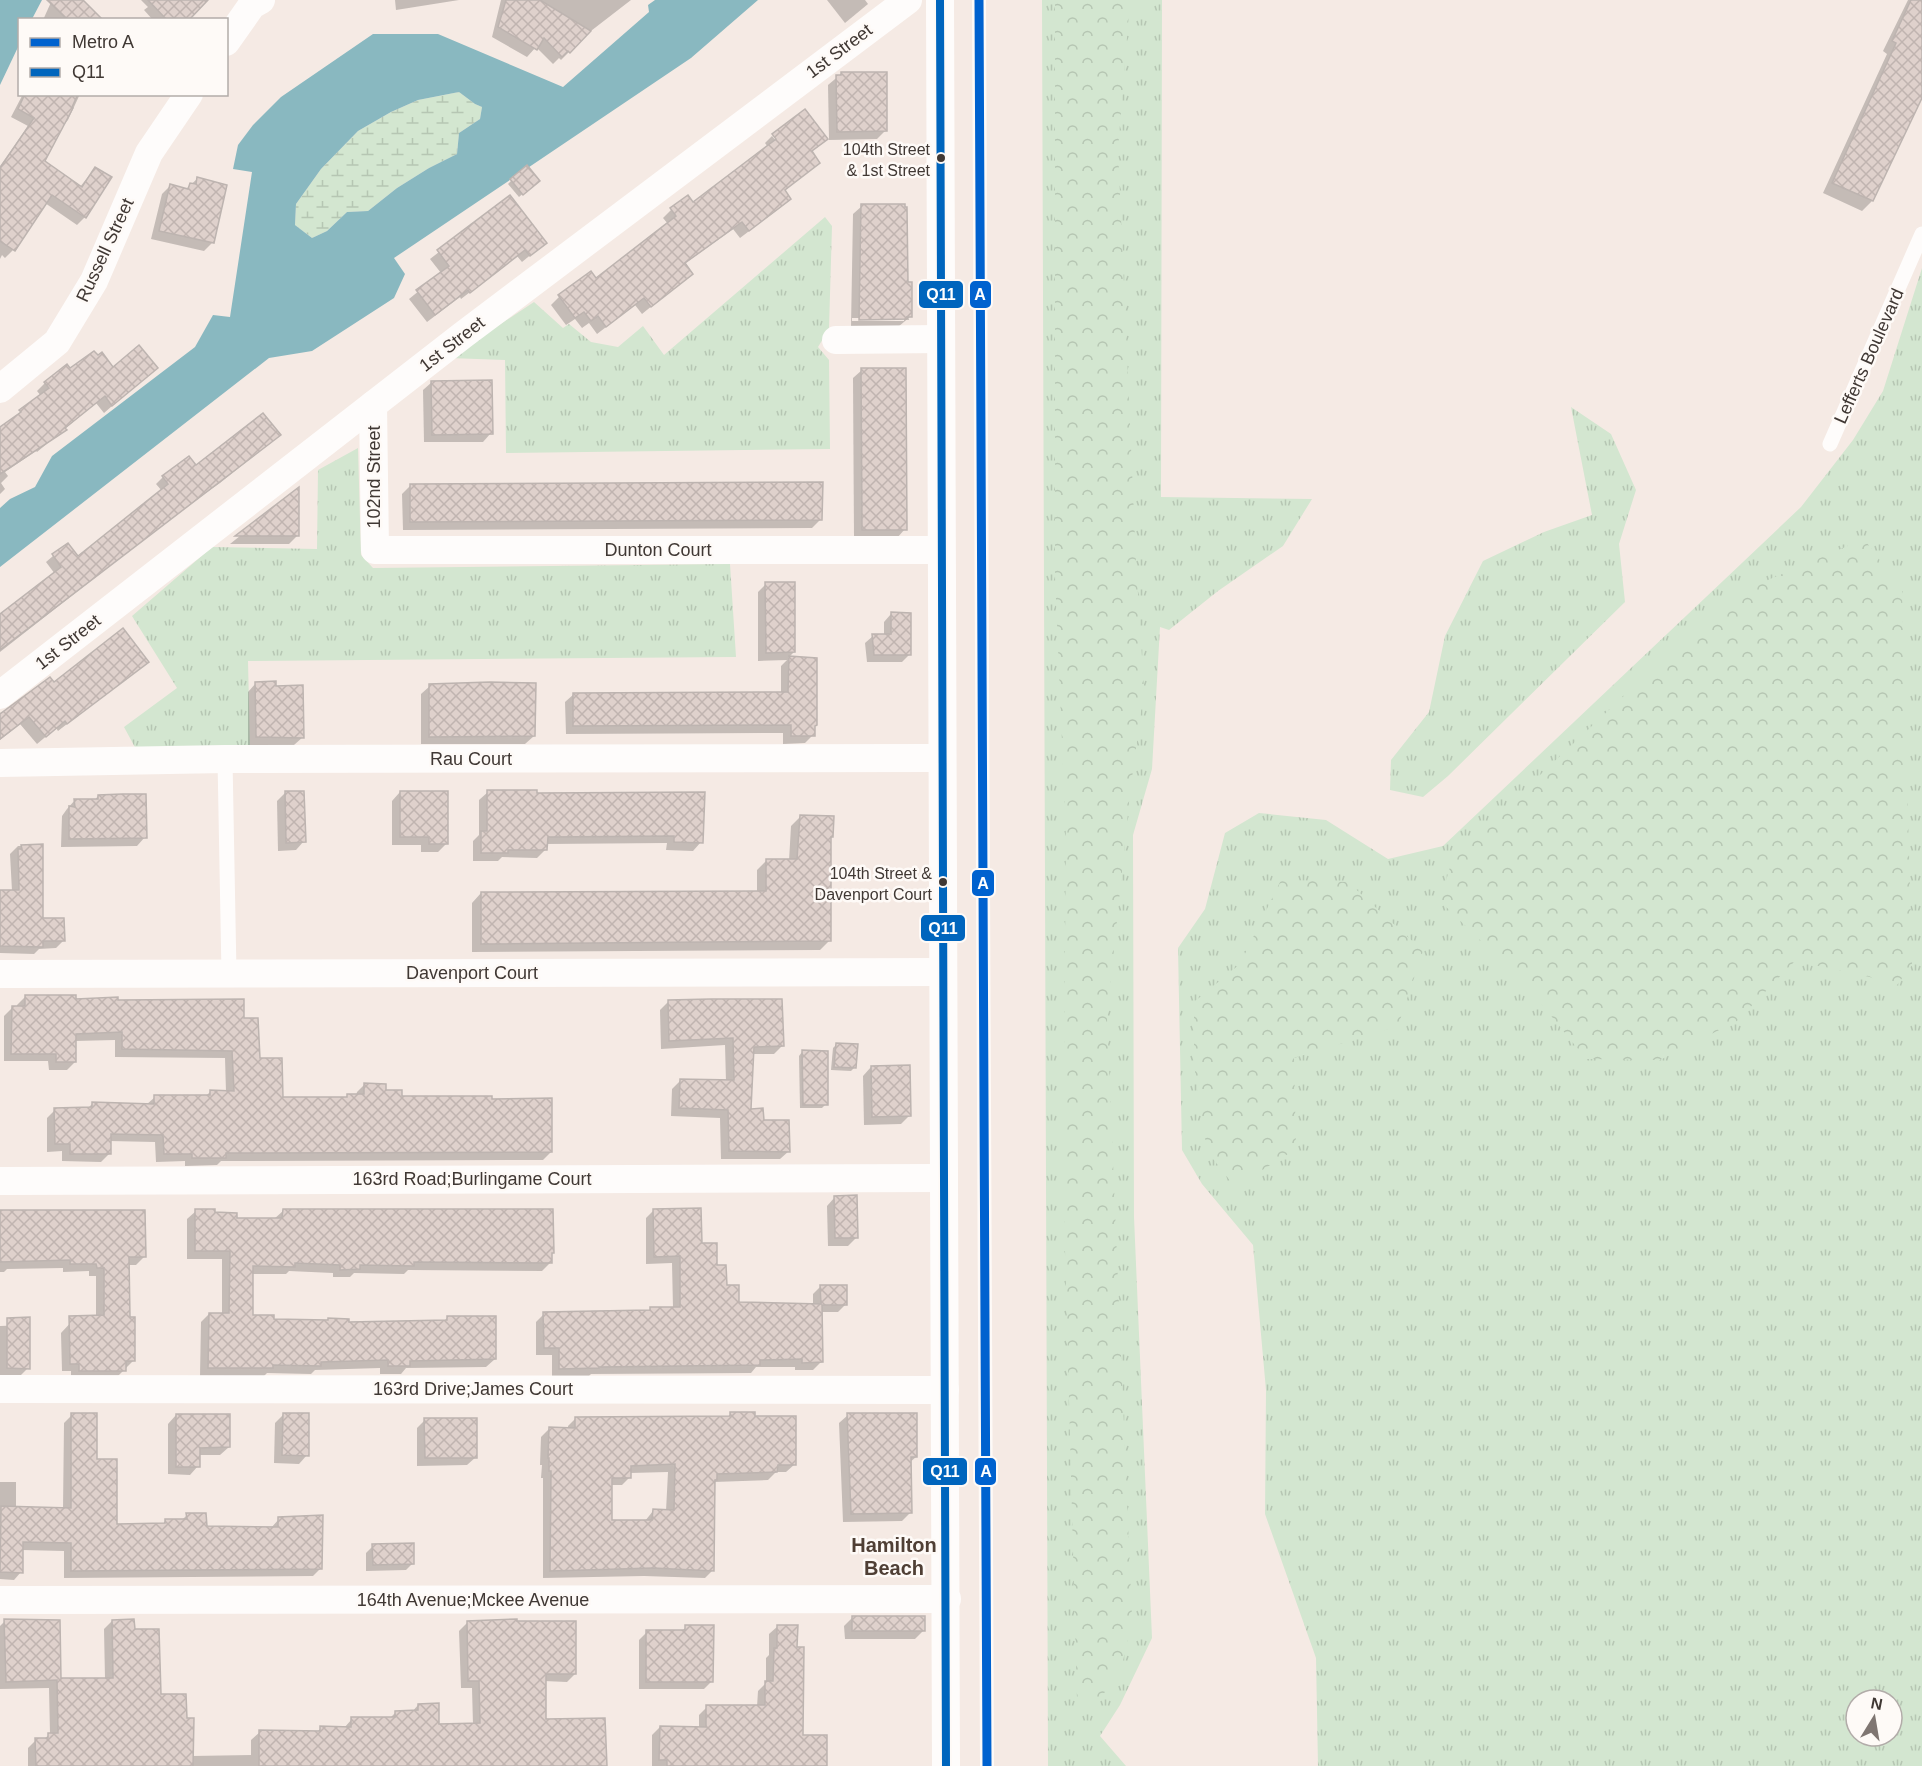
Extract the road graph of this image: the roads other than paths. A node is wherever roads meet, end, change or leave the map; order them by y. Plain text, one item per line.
1 (261, 0) edge
2 (908, 0) edge
3 (940, 0) edge
4 (228, 39) edge
5 (188, 96) edge
6 (1922, 234) edge
7 (940, 339) junction
8 (836, 340) dead end
9 (0, 389) edge
10 (374, 405) junction
11 (1830, 444) dead end
12 (375, 550) joint
13 (941, 550) junction
14 (0, 695) edge
15 (942, 758) junction
16 (225, 759) junction
17 (0, 763) edge
18 (943, 972) junction
19 (0, 974) edge
20 (229, 974) junction
21 (944, 1178) junction
22 (0, 1181) edge
23 (0, 1389) edge
24 (945, 1390) junction
25 (946, 1599) junction
26 (0, 1600) edge
27 (946, 1766) edge

1 - 4 street
2 - 10 street, 1st Street
3 - 7 street
5 - 9 street, Russell Street
6 - 11 lane, Lefferts Boulevard
7 - 8 street
7 - 13 street
10 - 12 street, 102nd Street
10 - 14 street, 1st Street
12 - 13 street, Dunton Court
13 - 15 street
15 - 16 street, Rau Court
15 - 18 street
16 - 17 street, Rau Court
16 - 20 lane
18 - 20 street, Davenport Court
18 - 21 street
19 - 20 street, Davenport Court
21 - 22 street, 163rd Road;Burlingame Court
21 - 24 street
23 - 24 street, 163rd Drive;James Court
24 - 25 street
25 - 26 street, 164th Avenue;Mckee Avenue
25 - 27 street

